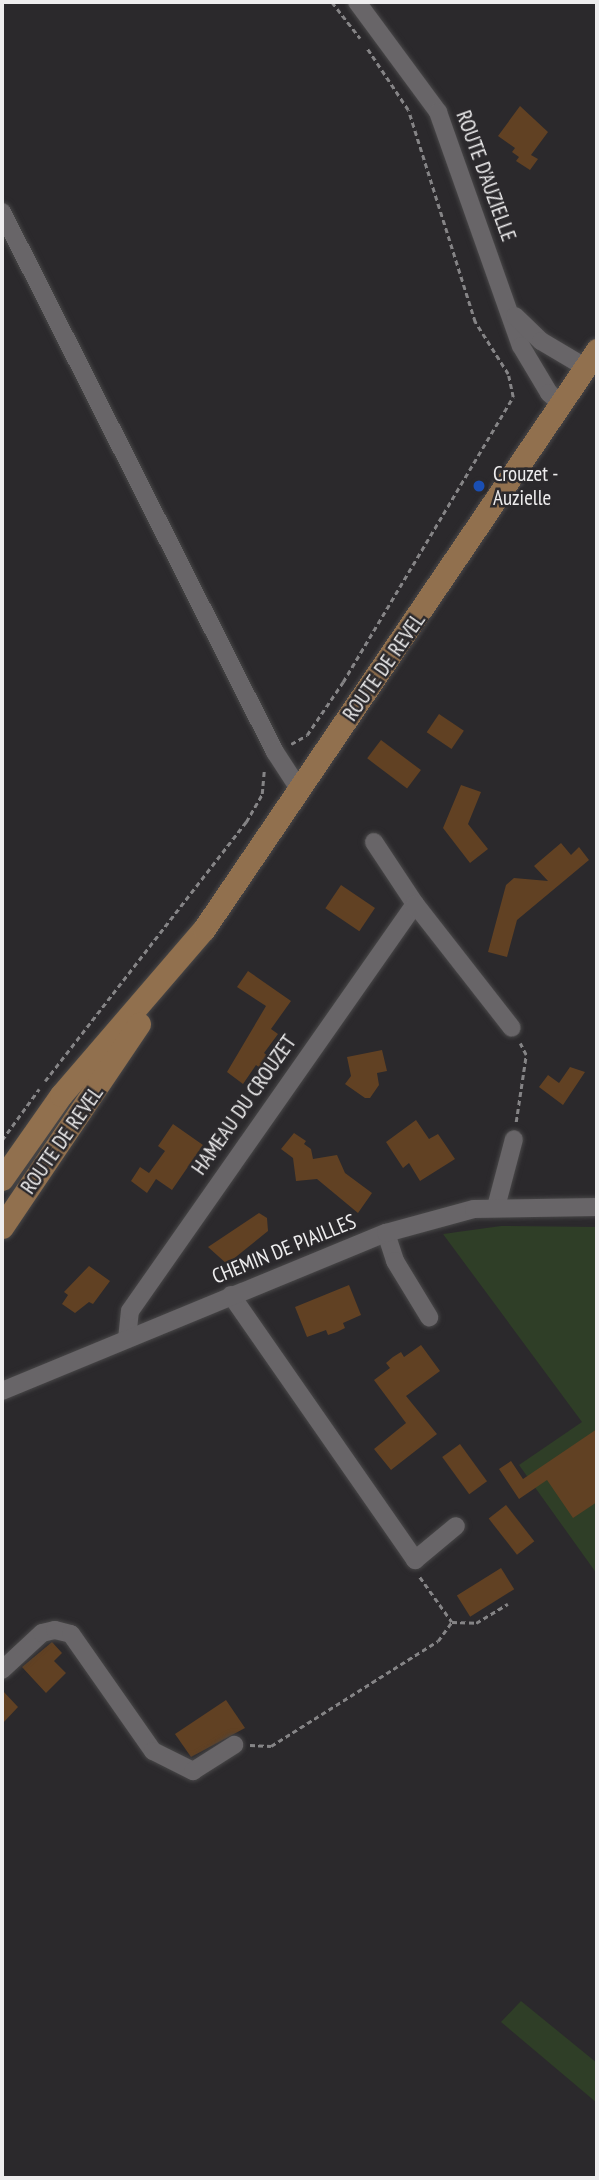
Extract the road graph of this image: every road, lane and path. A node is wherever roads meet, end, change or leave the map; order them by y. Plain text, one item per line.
1 (332, 2) edge
2 (357, 2) edge
3 (2, 212) edge
4 (508, 307) junction
5 (591, 359) edge
6 (512, 388) dead end
7 (560, 403) junction
8 (299, 789) junction
9 (374, 842) dead end
10 (415, 904) junction
11 (164, 980) junction
12 (512, 1028) joint
13 (514, 1139) joint
14 (2, 1179) edge
15 (496, 1207) junction
16 (597, 1207) edge
17 (2, 1227) edge
18 (386, 1233) junction
19 (231, 1295) junction
20 (429, 1317) dead end
21 (127, 1339) junction
22 (2, 1391) edge
23 (456, 1526) dead end
24 (415, 1560) junction
25 (509, 1604) dead end
26 (452, 1622) junction
27 (2, 1670) edge
28 (234, 1745) joint

1 - 6 path
2 - 4 street, ROUTE D'AUZIELLE
3 - 8 street
4 - 5 street, ROUTE D'AUZIELLE
4 - 7 street, ROUTE D'AUZIELLE
5 - 7 main road, ROUTE DE REVEL
7 - 8 main road, ROUTE DE REVEL
8 - 11 main road, ROUTE DE REVEL
9 - 10 street
10 - 12 street
10 - 21 street, HAMEAU DU CROUZET
11 - 14 main road, ROUTE DE REVEL
11 - 17 main road, ROUTE DE REVEL
12 - 13 path
13 - 15 street
15 - 16 street, CHEMIN DE PIAILLES
15 - 18 street, CHEMIN DE PIAILLES
18 - 19 street, CHEMIN DE PIAILLES
18 - 20 street
19 - 21 street, CHEMIN DE PIAILLES
19 - 24 street
21 - 22 street, CHEMIN DE PIAILLES
23 - 24 street
24 - 26 path
25 - 26 path
26 - 28 path
27 - 28 street

